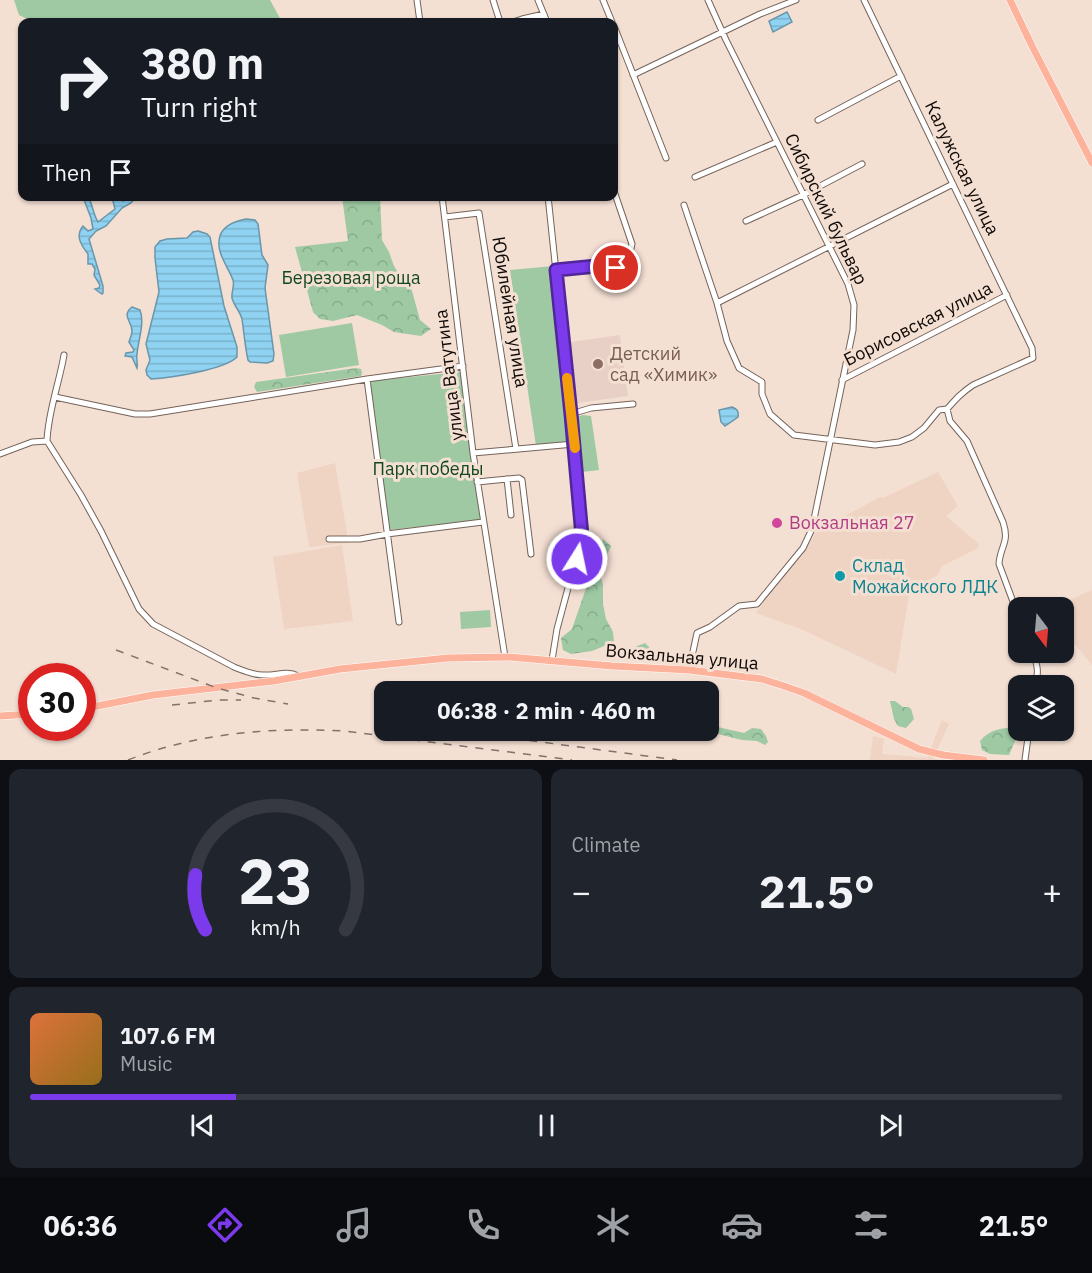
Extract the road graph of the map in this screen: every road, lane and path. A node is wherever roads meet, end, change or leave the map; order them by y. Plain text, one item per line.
1 (417, 0) edge
2 (493, 0) edge
3 (538, 0) edge
4 (603, 0) edge
5 (708, 0) edge
6 (796, 0) edge
7 (864, 0) edge
8 (1010, 0) edge
9 (544, 14) junction
10 (419, 18) edge
11 (499, 18) edge
12 (526, 18) edge
13 (546, 18) edge
14 (610, 18) edge
15 (722, 32) junction
16 (618, 37) edge
17 (633, 75) junction
18 (902, 76) junction
19 (818, 120) dead end
20 (777, 142) junction
21 (666, 158) dead end
22 (1092, 163) edge
23 (862, 164) dead end
24 (695, 177) dead end
25 (953, 184) junction
26 (803, 195) junction
27 (443, 201) edge
28 (549, 201) edge
29 (617, 201) edge
30 (684, 205) dead end
31 (445, 217) junction
32 (746, 221) dead end
33 (829, 246) junction
34 (556, 270) junction
35 (1006, 295) junction
36 (717, 303) junction
37 (64, 355) dead end
38 (462, 366) junction
39 (367, 379) junction
40 (843, 380) junction
41 (55, 397) junction
42 (633, 404) dead end
43 (947, 409) junction
44 (571, 414) junction
45 (47, 441) junction
46 (830, 441) junction
47 (574, 444) junction
48 (516, 449) junction
49 (473, 453) junction
50 (0, 454) edge
51 (507, 479) junction
52 (477, 482) junction
53 (511, 515) dead end
54 (483, 522) junction
55 (387, 534) junction
56 (329, 539) dead end
57 (531, 554) dead end
58 (1011, 597) edge
59 (399, 622) dead end
60 (505, 657) junction
61 (552, 660) junction
62 (689, 670) junction
63 (298, 676) junction
64 (96, 706) edge
65 (18, 715) edge
66 (0, 716) edge
67 (1028, 741) edge
68 (984, 760) edge
69 (1025, 760) edge

1 - 10 street
2 - 11 street
3 - 9 street
4 - 14 street
5 - 15 street, Сибирский бульвар
6 - 15 street
7 - 18 street, Калужская улица
8 - 22 main road
9 - 12 street
9 - 13 street
15 - 17 street
15 - 20 street, Сибирский бульвар
16 - 17 street
17 - 21 street
18 - 19 street
18 - 25 street, Калужская улица
20 - 24 street
20 - 26 street, Сибирский бульвар
23 - 26 street
25 - 33 street
25 - 35 street, Калужская улица
26 - 32 street
26 - 33 street, Сибирский бульвар
27 - 31 street, улица Ватутина
28 - 34 street
29 - 34 street
30 - 36 street
31 - 38 street, улица Ватутина
31 - 48 street, Юбилейная улица
33 - 36 street
33 - 40 street, Сибирский бульвар
34 - 44 street
35 - 40 street, Борисовская улица
35 - 43 street, Калужская улица
36 - 46 street
37 - 41 street
38 - 39 street
38 - 49 street, улица Ватутина
39 - 41 street
39 - 55 street
40 - 46 street, Сибирский бульвар
41 - 45 street
42 - 44 street
43 - 46 street
43 - 58 street
44 - 47 street
45 - 50 street
45 - 63 street
46 - 62 street, Сибирский бульвар
47 - 48 street
47 - 61 street
48 - 49 street
49 - 52 street, улица Ватутина
51 - 52 street
51 - 53 street
51 - 57 street
52 - 54 street, улица Ватутина
54 - 55 street
54 - 60 street, улица Ватутина
55 - 56 street
55 - 59 street
60 - 61 main road, Вокзальная улица
60 - 63 main road, Вокзальная улица
61 - 62 main road, Вокзальная улица
62 - 68 main road, Вокзальная улица
63 - 64 main road, Вокзальная улица
65 - 66 main road
67 - 69 street

